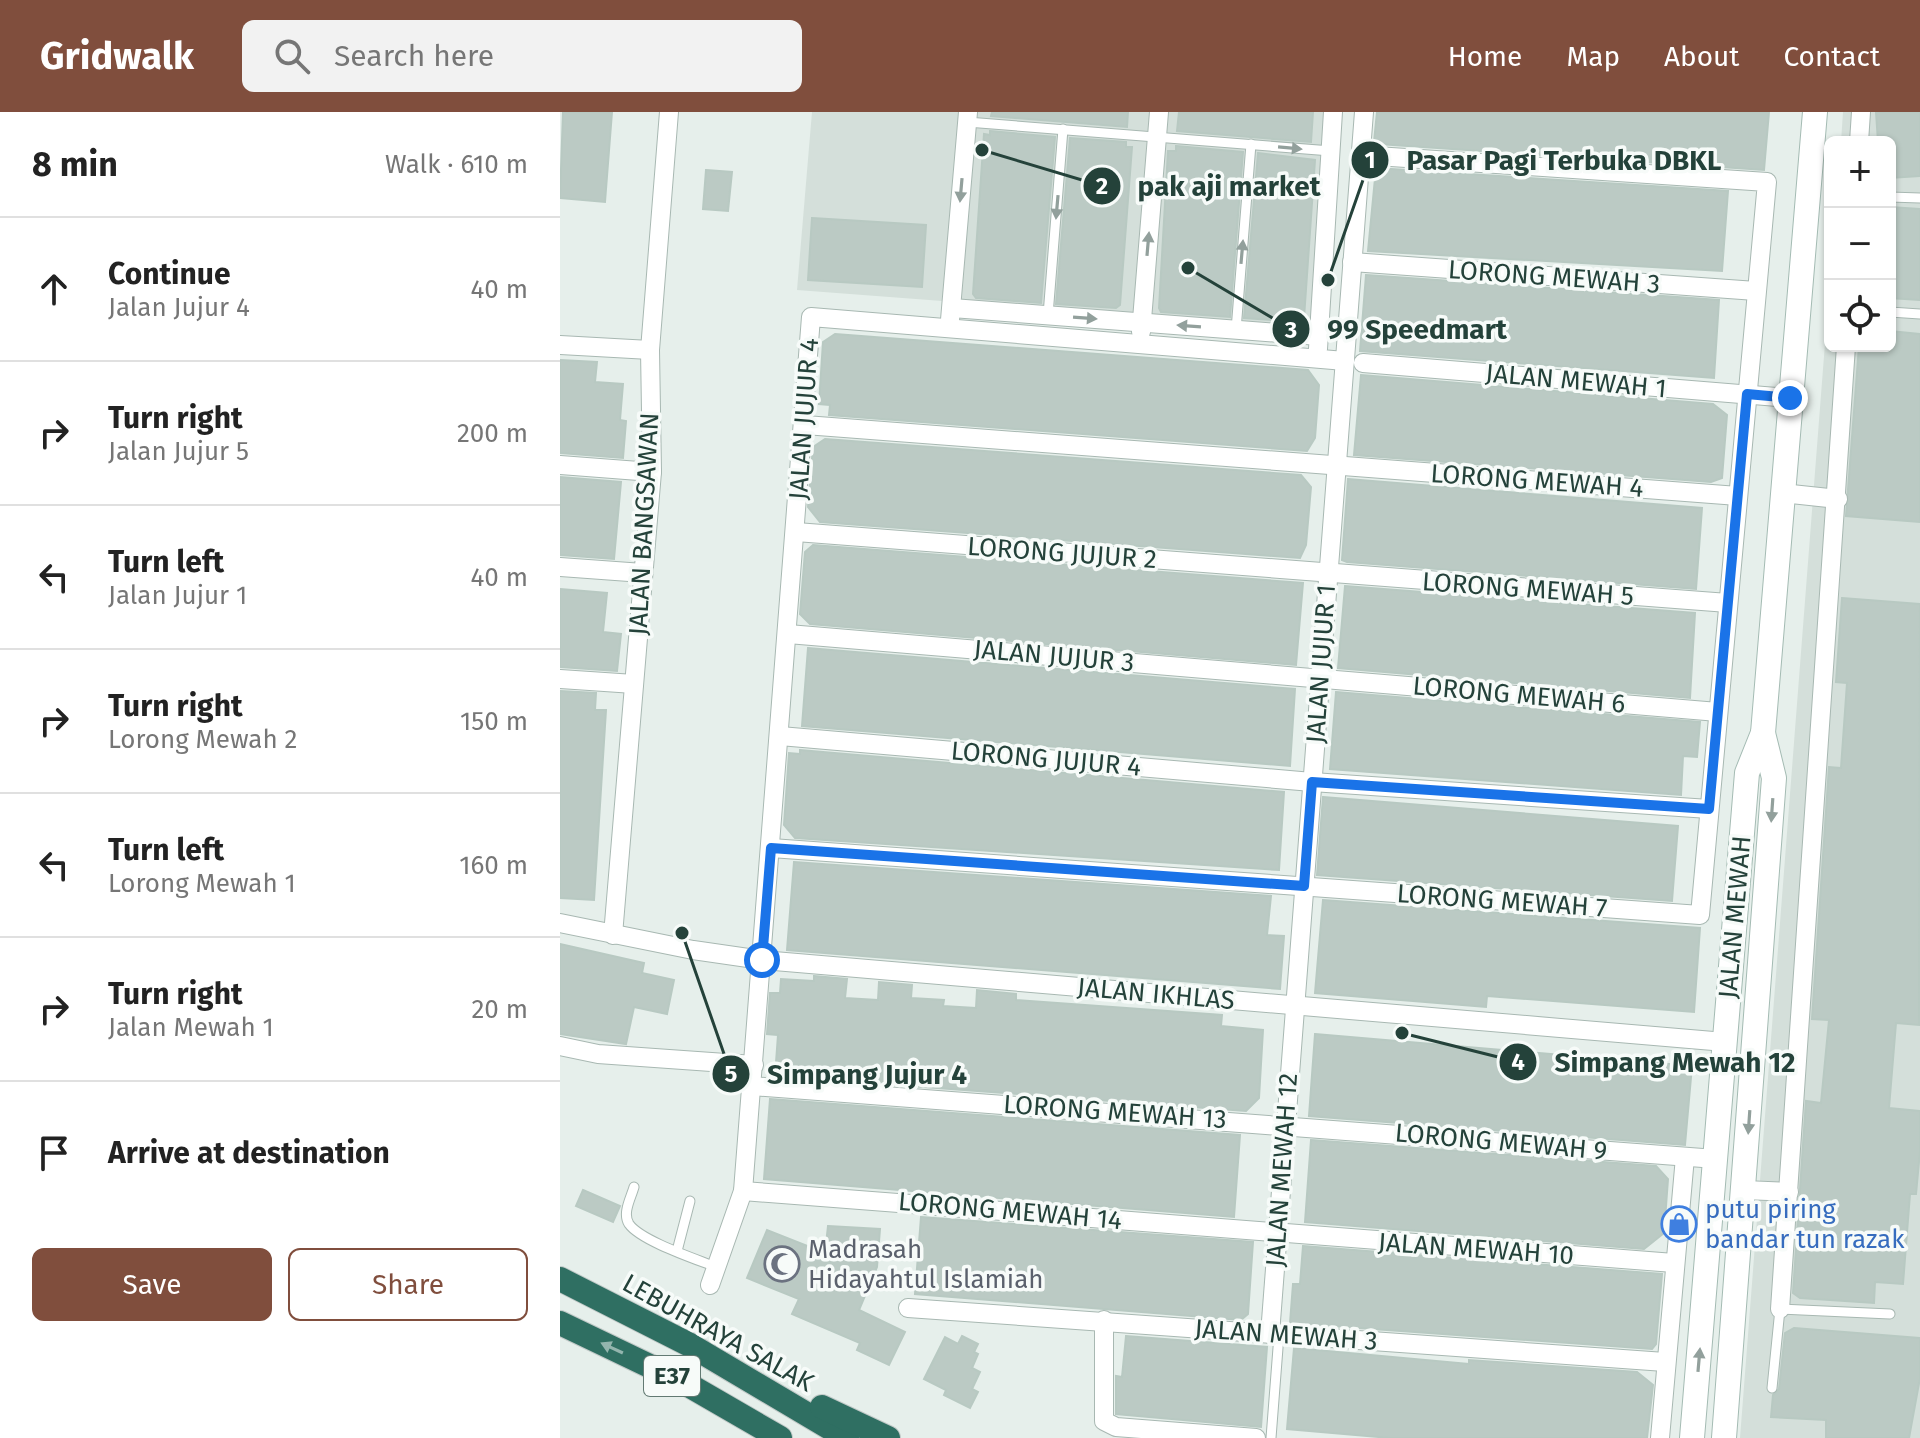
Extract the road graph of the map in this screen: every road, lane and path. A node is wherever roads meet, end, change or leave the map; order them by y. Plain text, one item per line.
1 (669, 112) edge
2 (1159, 112) edge
3 (1333, 112) edge
4 (1364, 112) edge
5 (1815, 112) edge
6 (1861, 112) edge
7 (968, 117) edge
8 (1063, 129) junction
9 (1859, 136) edge
10 (1157, 137) junction
11 (1251, 144) junction
12 (1331, 151) junction
13 (1361, 155) junction
14 (1896, 197) edge
15 (1920, 198) edge
16 (1352, 262) junction
17 (1756, 291) junction
18 (952, 308) junction
19 (1896, 312) edge
20 (1920, 314) edge
21 (1048, 315) junction
22 (1142, 322) junction
23 (950, 328) junction
24 (1236, 330) junction
25 (1319, 336) junction
26 (1140, 344) junction
27 (560, 345) edge
28 (650, 350) junction
29 (1846, 352) edge
30 (1317, 358) junction
31 (1354, 362) junction
32 (1747, 394) junction
33 (1790, 398) junction
34 (805, 425) junction
35 (560, 465) edge
36 (1337, 465) junction
37 (652, 472) junction
38 (1782, 493) junction
39 (1738, 496) junction
40 (1838, 499) junction
41 (796, 532) junction
42 (560, 567) edge
43 (643, 573) junction
44 (1328, 574) junction
45 (1728, 603) junction
46 (788, 634) junction
47 (1320, 678) junction
48 (560, 679) edge
49 (634, 684) junction
50 (1718, 712) junction
51 (1763, 733) junction
52 (780, 736) junction
53 (1312, 782) junction
54 (1709, 809) junction
55 (771, 848) junction
56 (1304, 886) junction
57 (560, 923) edge
58 (613, 935) junction
59 (762, 960) junction
60 (1295, 1006) junction
61 (1725, 1042) junction
62 (1755, 1045) junction
63 (560, 1046) edge
64 (754, 1065) junction
65 (752, 1086) junction
66 (1286, 1125) junction
67 (1685, 1157) junction
68 (1716, 1159) junction
69 (634, 1187) dead end
70 (1744, 1190) junction
71 (743, 1191) junction
72 (1789, 1192) junction
73 (690, 1201) dead end
74 (1277, 1235) junction
75 (677, 1251) junction
76 (1674, 1263) junction
77 (713, 1276) joint
78 (560, 1279) edge
79 (908, 1308) dead end
80 (1780, 1309) junction
81 (1890, 1314) dead end
82 (1104, 1320) junction
83 (560, 1323) edge
84 (1274, 1334) junction
85 (690, 1345) junction
86 (1665, 1362) junction
87 (685, 1383) junction
88 (1772, 1388) dead end
89 (760, 1438) edge
90 (780, 1438) edge
91 (847, 1438) edge
92 (888, 1438) edge
93 (1256, 1438) edge
94 (1271, 1438) edge
95 (1660, 1438) edge
96 (1692, 1438) edge
97 (1724, 1438) edge

1 - 28 street, JALAN BANGSAWAN
2 - 10 street
3 - 12 street
4 - 13 street, JALAN JUJUR 1
5 - 33 street, JALAN MEWAH
6 - 9 street
7 - 8 lane
7 -> 18 street
8 - 10 lane
8 -> 21 lane
10 - 11 lane
22 -> 10 street
11 -> 12 lane
24 -> 11 lane
12 - 25 street
13 - 16 street, JALAN JUJUR 1
13 - 17 street
14 - 15 lane
16 - 17 street, LORONG MEWAH 3
16 - 31 street, JALAN JUJUR 1
17 - 32 street
18 - 21 street
18 - 23 street
19 - 20 lane
21 -> 22 street
24 -> 22 street
22 - 26 street
23 - 26 street, JALAN JUJUR 4
23 - 34 street, JALAN JUJUR 4
24 - 25 street
25 - 30 street
26 - 30 street, JALAN JUJUR 4
27 - 28 street
28 - 37 street, JALAN BANGSAWAN
29 - 40 street
30 - 31 street, JALAN JUJUR 4
31 - 32 street, JALAN MEWAH 1
31 - 36 street, JALAN JUJUR 1
32 - 33 street, JALAN MEWAH 1
32 - 39 street
33 - 38 street, JALAN MEWAH
34 - 36 street
34 - 41 street, JALAN JUJUR 4
35 - 37 street
36 - 39 street, LORONG MEWAH 4
36 - 44 street, JALAN JUJUR 1
37 - 43 street, JALAN BANGSAWAN
38 - 40 street
38 - 51 street, JALAN MEWAH
39 - 45 street
40 - 72 street
41 - 44 street, LORONG JUJUR 2
41 - 46 street, JALAN JUJUR 4
42 - 43 street
43 - 49 street, JALAN BANGSAWAN
44 - 45 street, LORONG MEWAH 5
44 - 47 street, JALAN JUJUR 1
45 - 50 street
46 - 47 street, JALAN JUJUR 3
46 - 52 street, JALAN JUJUR 4
47 - 50 street, LORONG MEWAH 6
47 - 53 street, JALAN JUJUR 1
48 - 49 street
49 - 58 street, JALAN BANGSAWAN
50 - 54 street
51 - 61 street, JALAN MEWAH
51 -> 62 street, JALAN MEWAH
52 - 53 street, LORONG JUJUR 4
52 - 55 street, JALAN JUJUR 4
53 - 54 street, LORONG JUJUR 4
53 - 56 street, JALAN JUJUR 1
54 - 56 street, LORONG MEWAH 7
55 - 56 street, LORONG MEWAH 7
55 - 59 street, JALAN JUJUR 4
56 - 60 street, JALAN JUJUR 1
57 - 58 street, JALAN IKHLAS
58 - 59 street, JALAN IKHLAS
59 - 60 street, JALAN IKHLAS
59 - 64 street
60 - 61 street, JALAN IKHLAS
60 - 66 street, JALAN MEWAH 12
61 - 62 street, JALAN IKHLAS
61 - 68 street, JALAN MEWAH
62 -> 70 street, JALAN MEWAH
63 - 64 street
64 - 65 street
65 - 66 street, LORONG MEWAH 13
65 - 71 street
66 - 67 street, LORONG MEWAH 9
66 - 74 street, JALAN MEWAH 12
67 - 68 street, LORONG MEWAH 9
67 - 76 street
96 -> 68 street, JALAN MEWAH
69 - 75 lane
70 - 72 street
70 - 97 street, JALAN MEWAH
71 - 74 street, LORONG MEWAH 14
71 - 77 street
72 - 80 street
73 - 75 lane
74 - 76 street, JALAN MEWAH 10
74 - 84 street, JALAN MEWAH 12
75 - 77 lane
76 - 86 street
78 - 85 highway, LEBUHRAYA SALAK / E37
79 - 82 street, JALAN MEWAH 3
80 - 81 lane
80 - 88 lane
82 - 84 street, JALAN MEWAH 3
82 - 93 street
87 -> 83 highway, E37
84 - 86 street, JALAN MEWAH 3
84 - 94 lane
85 - 91 highway, LEBUHRAYA SALAK / E37
85 - 92 highway
86 - 95 street
87 - 89 highway
87 - 90 highway, E37

